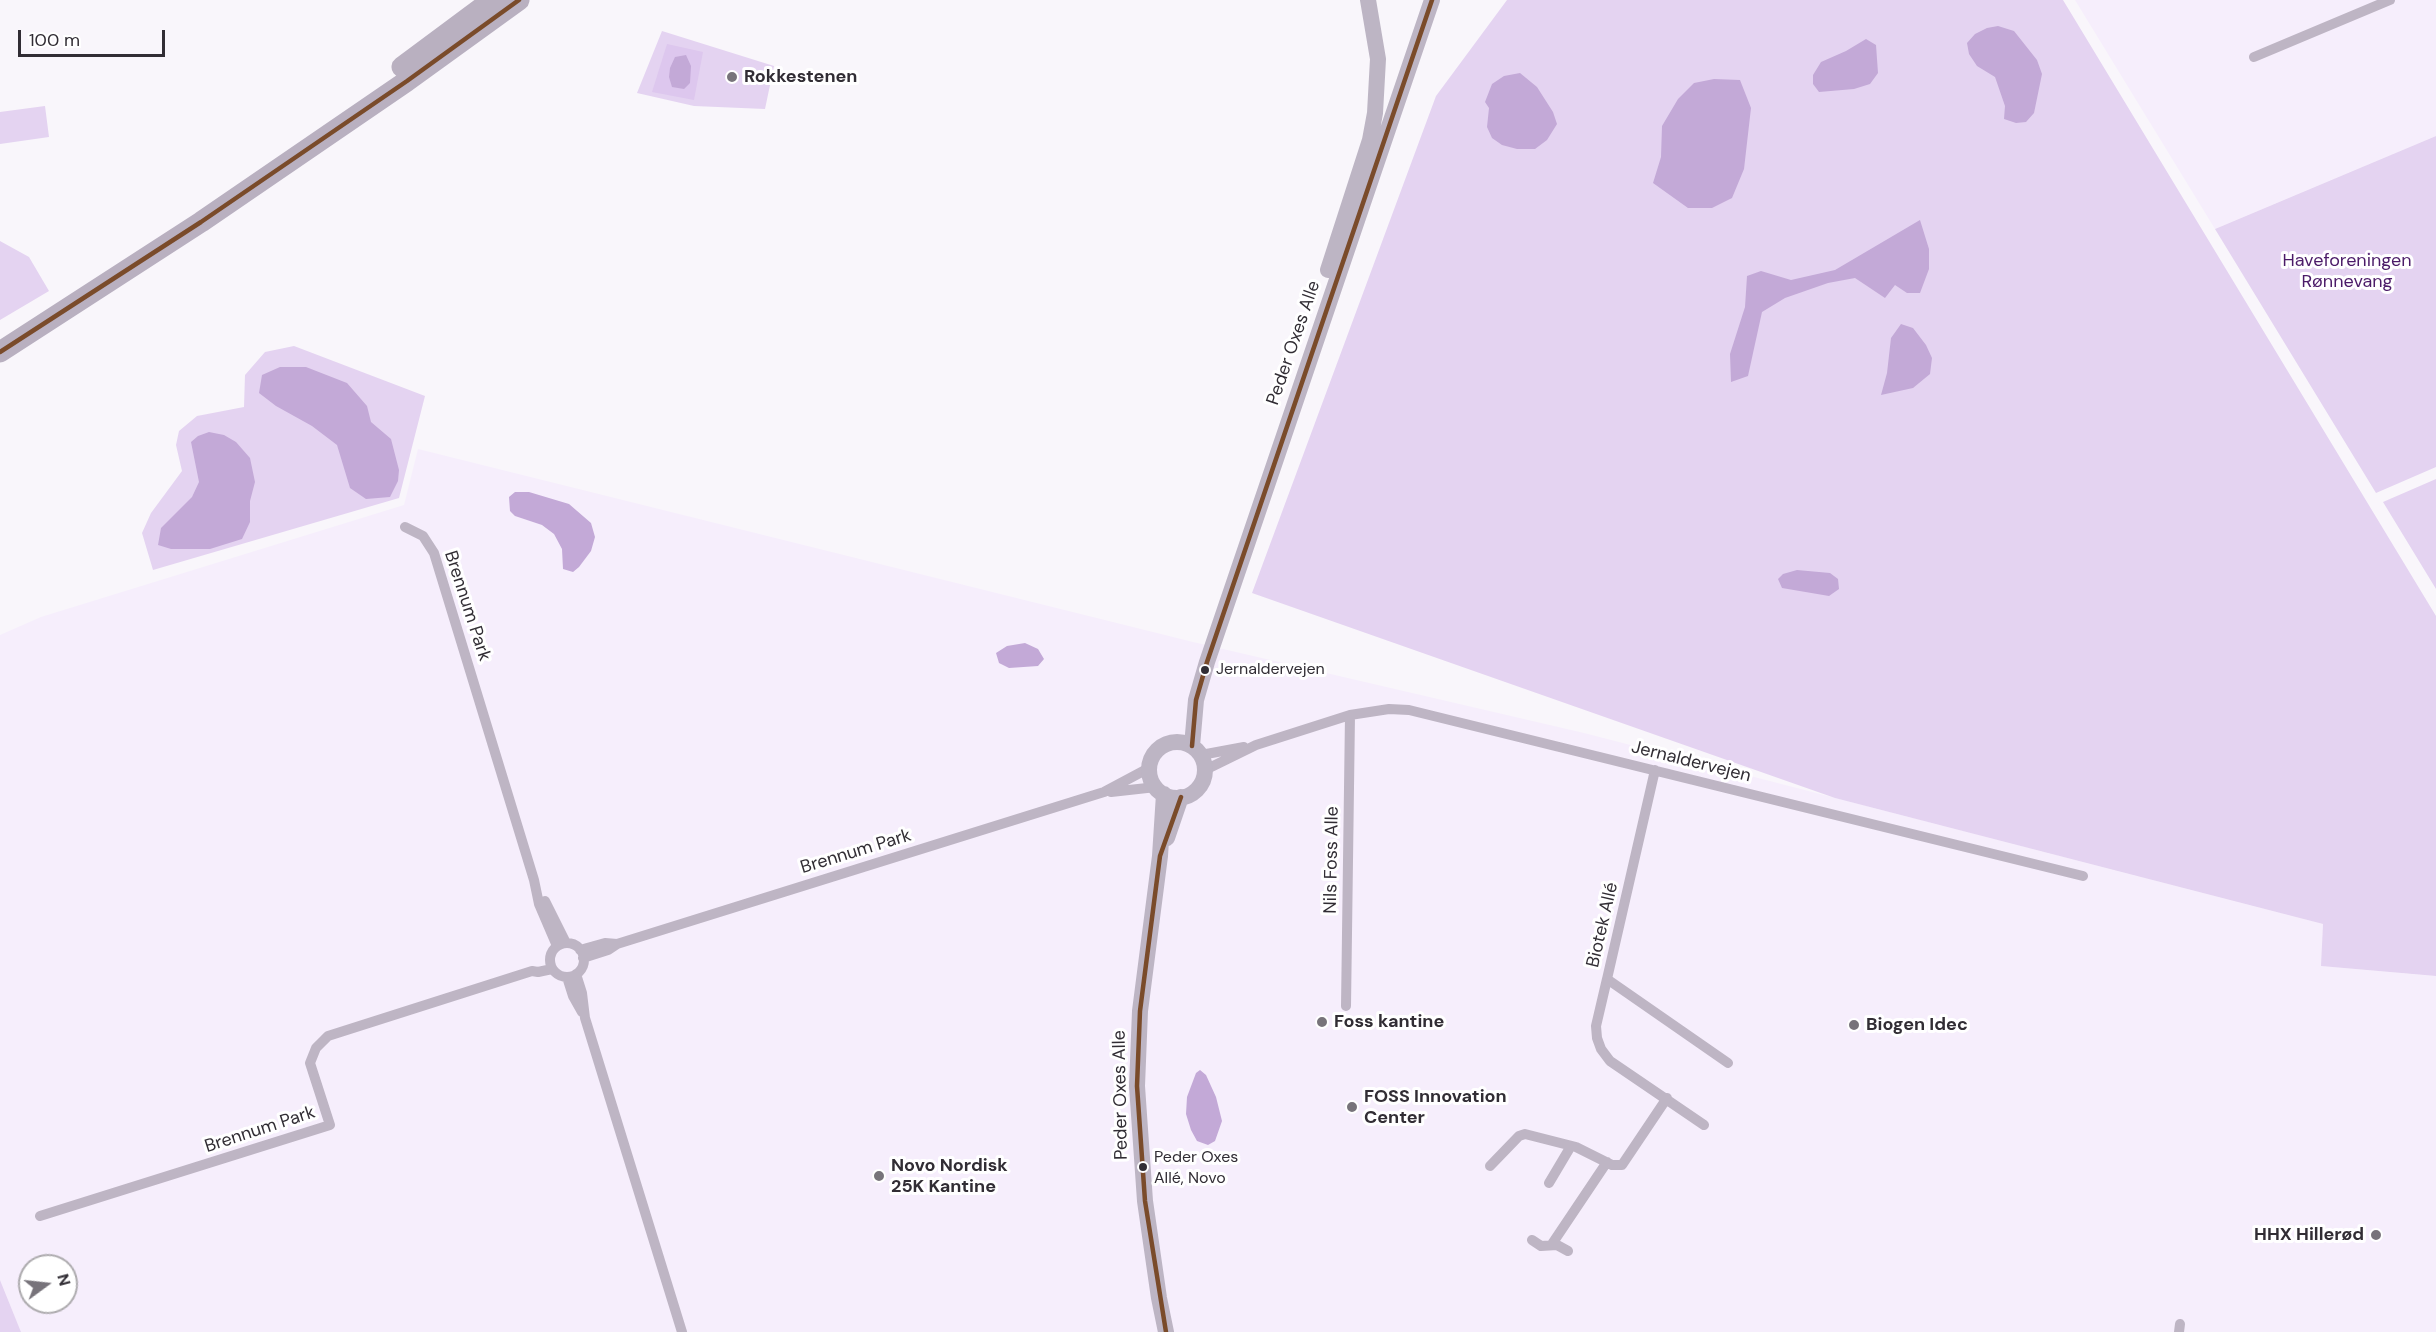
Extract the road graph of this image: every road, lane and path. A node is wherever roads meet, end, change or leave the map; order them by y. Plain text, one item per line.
1 (492, 0) edge
2 (519, 0) edge
3 (1368, 0) edge
4 (1432, 0) edge
5 (2390, 0) edge
6 (2254, 57) dead end
7 (297, 157) junction
8 (0, 352) edge
9 (1287, 425) junction
10 (405, 526) dead end
11 (1350, 716) junction
12 (1256, 745) junction
13 (1194, 753) junction
14 (1149, 768) junction
15 (1655, 770) junction
16 (1160, 791) junction
17 (1104, 792) junction
18 (1181, 797) junction
19 (1160, 856) junction
20 (2083, 876) dead end
21 (561, 945) junction
22 (582, 954) junction
23 (551, 964) junction
24 (572, 975) junction
25 (1607, 979) junction
26 (1346, 1006) dead end
27 (1728, 1063) dead end
28 (1667, 1098) junction
29 (1704, 1125) dead end
30 (1571, 1146) junction
31 (1607, 1162) junction
32 (1490, 1166) dead end
33 (1549, 1183) dead end
34 (40, 1216) dead end
35 (1532, 1240) dead end
36 (1552, 1244) junction
37 (1568, 1251) dead end
38 (682, 1332) edge
39 (1166, 1332) edge

1 - 7 highway
2 - 7 highway
3 - 9 street
4 - 9 street, Peder Oxes Alle
5 - 6 street
7 - 8 highway
9 - 13 street, Peder Oxes Alle
10 - 21 street, Brennum Park
11 - 12 street, Jernaldervejen
11 - 15 street, Jernaldervejen
11 - 26 street, Nils Foss Alle
12 - 13 street, Jernaldervejen
12 - 13 street, Jernaldervejen
13 - 14 street
13 - 18 street
14 - 16 street
14 - 17 street, Brennum Park
15 - 20 street, Jernaldervejen
15 - 25 street, Biotek Allé
16 - 17 street, Brennum Park
16 - 18 street
16 - 19 street, Peder Oxes Alle
17 - 22 street, Brennum Park
18 - 19 street, Peder Oxes Alle
19 - 39 street, Peder Oxes Alle
21 - 22 street
21 - 23 street
22 - 24 street
23 - 24 street
23 - 34 street, Brennum Park
24 - 38 street
25 - 27 street, Biotek Allé
25 - 28 street
28 - 29 street
28 - 31 street
30 - 31 street
30 - 32 street
30 - 33 street
31 - 36 street
35 - 36 street
36 - 37 street

